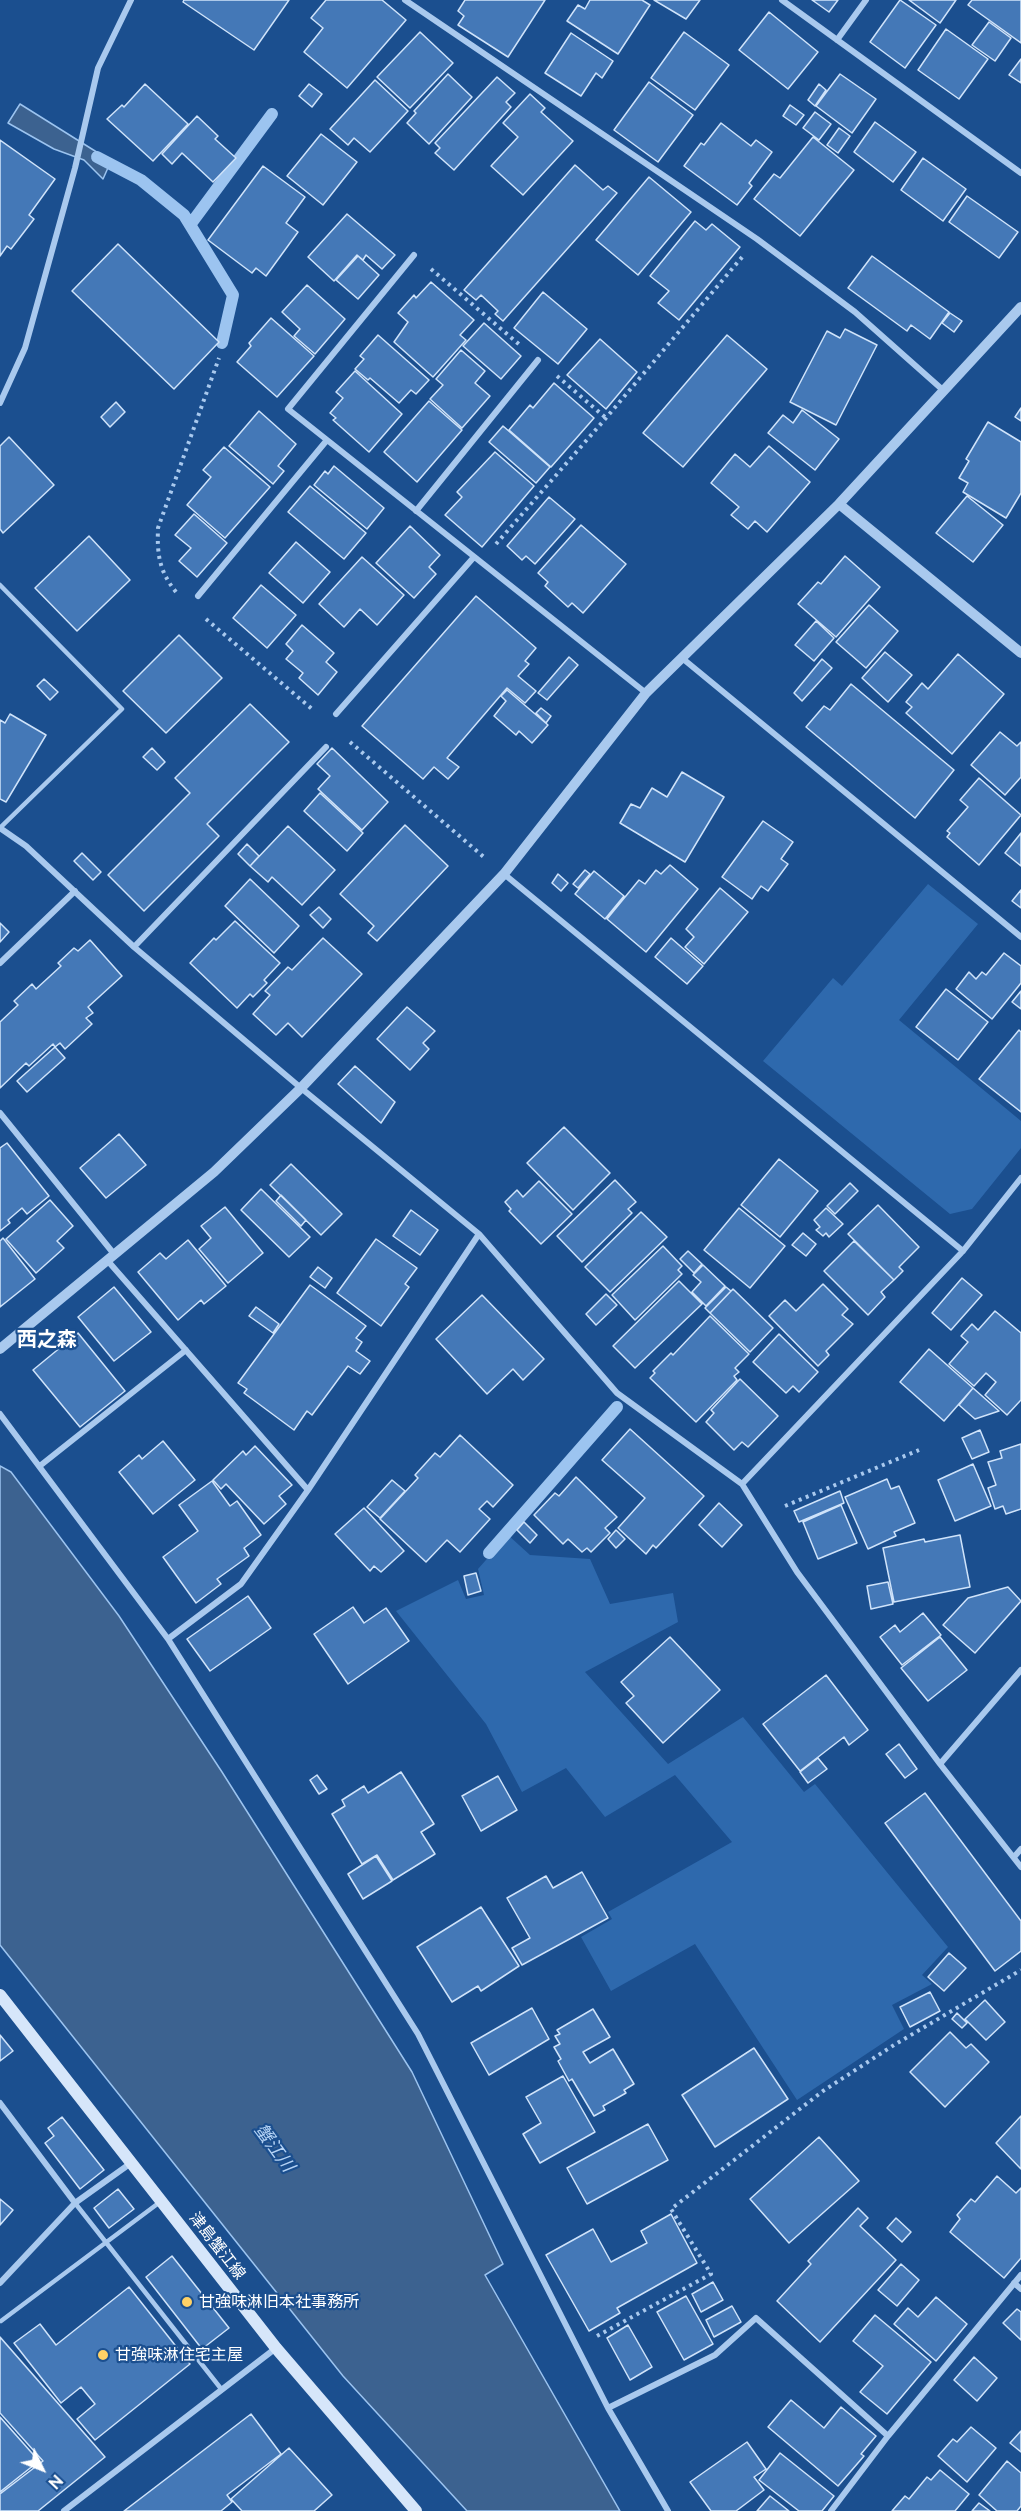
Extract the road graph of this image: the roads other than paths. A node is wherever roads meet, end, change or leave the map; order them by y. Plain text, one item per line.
1 (131, 0) edge
2 (405, 0) edge
3 (782, 0) edge
4 (866, 0) edge
5 (837, 40) junction
6 (1021, 173) edge
7 (414, 255) road end
8 (1021, 307) edge
9 (538, 360) road end
10 (944, 391) junction
11 (0, 403) edge
12 (327, 440) junction
13 (839, 504) junction
14 (416, 511) junction
15 (474, 557) junction
16 (0, 585) edge
17 (198, 596) dead end
18 (1021, 653) edge
19 (682, 658) junction
20 (646, 693) junction
21 (336, 714) dead end
22 (326, 747) dead end
23 (0, 828) edge
24 (504, 874) junction
25 (75, 891) junction
26 (1021, 937) edge
27 (134, 946) junction
28 (0, 963) edge
29 (300, 1088) junction
30 (0, 1113) edge
31 (1021, 1178) edge
32 (479, 1234) junction
33 (963, 1251) junction
34 (111, 1257) junction
35 (0, 1349) edge
36 (186, 1350) junction
37 (0, 1414) edge
38 (41, 1465) junction
39 (742, 1485) junction
40 (308, 1490) junction
41 (168, 1639) junction
42 (1021, 1670) edge
43 (940, 1764) junction
44 (1021, 1849) edge
45 (1014, 1857) junction
46 (1021, 1867) edge
47 (0, 1995) edge
48 (0, 2103) edge
49 (131, 2162) junction
50 (162, 2201) junction
51 (75, 2203) junction
52 (107, 2241) junction
53 (1021, 2275) edge
54 (0, 2283) edge
55 (1014, 2283) junction
56 (1021, 2289) edge
57 (1, 2320) edge
58 (276, 2348) junction
59 (222, 2390) junction
60 (608, 2408) junction
61 (888, 2436) junction
62 (64, 2511) edge
63 (416, 2511) edge
64 (668, 2511) edge
65 (831, 2511) edge

1 - 11 street
2 - 10 street
3 - 5 street
4 - 5 street
5 - 6 street
7 - 12 street
8 - 10 street
9 - 14 street
10 - 13 street
12 - 14 street
12 - 17 street
13 - 18 street
13 - 19 street
14 - 15 street
15 - 20 street
15 - 21 street
16 - 23 lane
19 - 20 street
19 - 26 street
20 - 24 street
22 - 27 street
23 - 25 street
24 - 29 street
24 - 33 street
25 - 27 street
25 - 28 street
27 - 29 street
29 - 32 street
29 - 34 street
30 - 34 street
31 - 33 street
32 - 39 street
32 - 40 street
33 - 39 street
34 - 35 street
34 - 36 street
36 - 38 street
36 - 40 street
37 - 38 street
38 - 41 street
39 - 43 street
40 - 41 street
41 - 60 street
42 - 43 street
43 - 45 street
44 - 45 street
45 - 46 street
47 - 49 main road, 津島蟹江線
48 - 51 street
49 - 50 main road, 津島蟹江線
49 - 51 street
50 - 52 lane
50 - 58 main road, 津島蟹江線
51 - 52 lane
51 - 54 street
52 - 57 lane
52 - 59 lane
53 - 55 street
55 - 56 street
55 - 61 street
58 - 59 street
58 - 63 main road, 津島蟹江線
59 - 62 street
60 - 61 street
60 - 64 street
61 - 65 street

